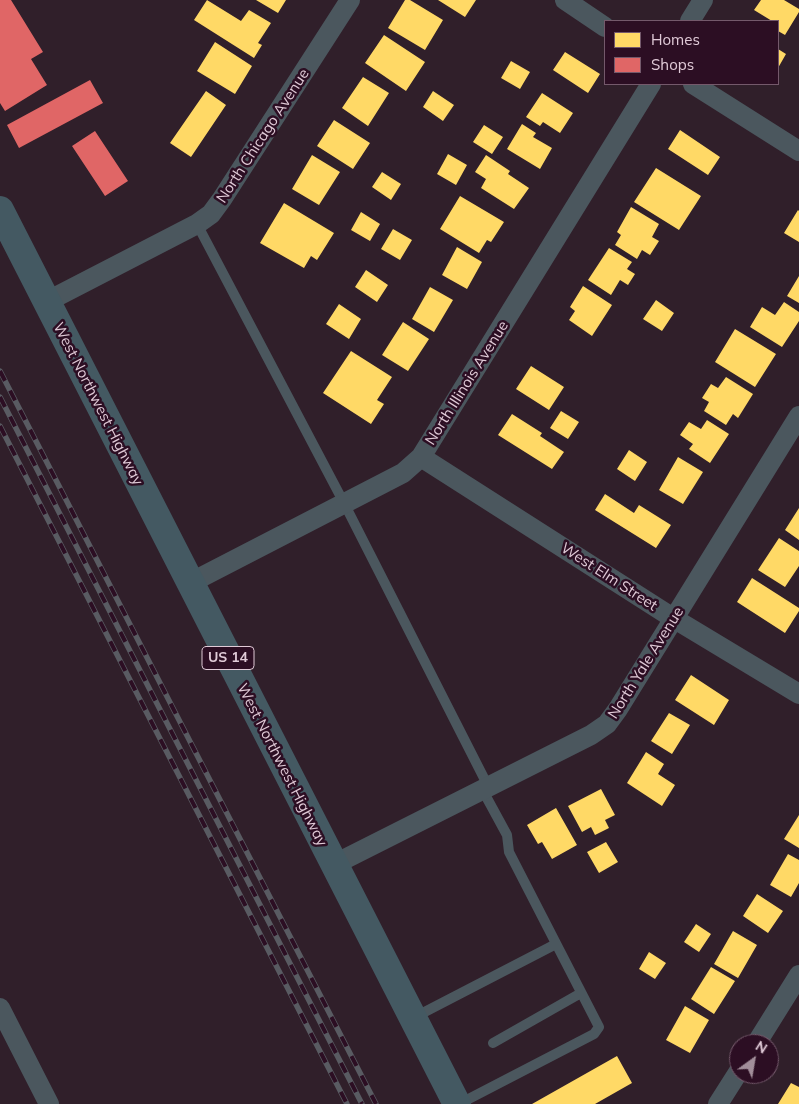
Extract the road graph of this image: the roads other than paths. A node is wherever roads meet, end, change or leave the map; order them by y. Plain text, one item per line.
1 (350, 0) edge
2 (565, 0) edge
3 (703, 0) edge
4 (691, 20) edge
5 (604, 26) edge
6 (650, 85) edge
7 (694, 85) edge
8 (799, 151) edge
9 (0, 210) edge
10 (197, 224) junction
11 (46, 302) junction
12 (799, 416) edge
13 (422, 457) junction
14 (344, 503) junction
15 (190, 583) junction
16 (674, 618) junction
17 (799, 694) edge
18 (485, 787) junction
19 (333, 865) junction
20 (556, 944) junction
21 (799, 975) edge
22 (582, 993) junction
23 (0, 1008) edge
24 (412, 1018) junction
25 (762, 1034) edge
26 (493, 1043) dead end
27 (731, 1084) edge
28 (49, 1104) edge
29 (457, 1104) edge
30 (718, 1104) edge

1 - 10 street, North Chicago Avenue
2 - 5 street
3 - 4 street
6 - 13 street, North Illinois Avenue
7 - 8 street
9 - 11 main road, West Northwest Highway / US 14
10 - 11 street, North Chicago Avenue
10 - 14 lane
11 - 15 main road, West Northwest Highway / US 14
12 - 16 street, North Yale Avenue
13 - 14 street, North Illinois Avenue
13 - 16 street, West Elm Street
14 - 15 street, North Illinois Avenue
14 - 18 lane
15 - 19 main road, West Northwest Highway / US 14
16 - 17 street, West Elm Street
16 - 18 street, North Yale Avenue
18 - 19 street, North Yale Avenue
18 - 20 lane
19 - 24 main road, West Northwest Highway / US 14
20 - 22 lane
20 - 24 lane
21 - 25 street
22 - 26 lane
22 - 29 lane
23 - 28 street
24 - 29 main road, West Northwest Highway / US 14
27 - 30 street

